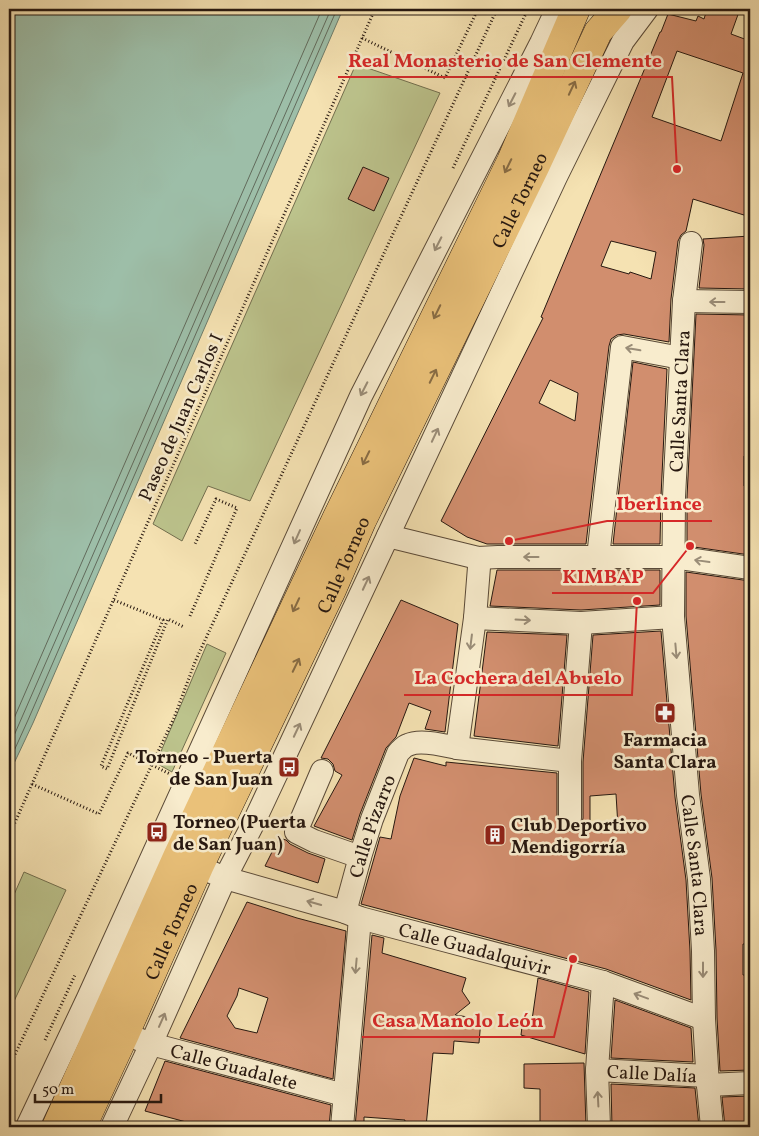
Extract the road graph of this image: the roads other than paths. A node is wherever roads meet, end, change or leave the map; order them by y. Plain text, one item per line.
1 (557, 9) edge
2 (576, 9) edge
3 (618, 9) edge
4 (647, 9) edge
5 (691, 243) dead end
6 (684, 302) junction
7 (750, 302) edge
8 (681, 358) junction
9 (388, 536) junction
10 (598, 557) junction
11 (673, 557) junction
12 (478, 558) junction
13 (750, 568) edge
14 (673, 617) junction
15 (475, 618) junction
16 (581, 623) junction
17 (457, 748) junction
18 (570, 761) junction
19 (322, 771) dead end
20 (570, 818) dead end
21 (178, 857) junction
22 (360, 857) junction
23 (225, 878) junction
24 (353, 915) junction
25 (603, 982) junction
26 (704, 1018) junction
27 (125, 1034) junction
28 (151, 1044) junction
29 (596, 1070) junction
30 (708, 1080) junction
31 (750, 1083) edge
32 (344, 1096) junction
33 (27, 1127) edge
34 (56, 1127) edge
35 (82, 1127) edge
36 (112, 1127) edge
37 (342, 1127) edge
38 (599, 1127) edge
39 (712, 1127) edge

1 -> 21 street
2 -> 21 main road, Calle Torneo
21 -> 3 main road, Calle Torneo
9 -> 4 street
5 - 6 street, Calle Santa Clara
7 -> 6 street
6 - 8 street, Calle Santa Clara
8 -> 10 street
8 - 11 street, Calle Santa Clara
9 - 12 street
23 -> 9 street
10 - 11 street
10 -> 12 street
13 -> 11 street
11 - 14 street, Calle Santa Clara
12 - 15 street
14 - 16 street
14 -> 26 street, Calle Santa Clara
15 -> 16 street
15 -> 17 street
16 - 18 street
17 - 18 street
17 - 22 street, Calle Pizarro
18 - 20 street
19 - 22 street
21 - 23 street, Calle Guadalquivir
21 - 27 main road, Calle Torneo
21 - 33 street
21 - 34 main road, Calle Torneo
22 - 24 street, Calle Pizarro
24 -> 23 street, Calle Guadalquivir
28 -> 23 street
24 - 25 street, Calle Guadalquivir
24 -> 32 street, Calle Pizarro
26 -> 25 street, Calle Guadalquivir
25 - 29 street
26 - 30 street, Calle Santa Clara
27 - 28 street, Calle Guadalete
27 - 35 main road, Calle Torneo
28 - 32 street, Calle Guadalete
28 - 36 street
29 - 30 street, Calle Dalía
38 -> 29 street
30 - 31 street, Calle Dalía
30 - 39 street, Calle Santa Clara
32 - 37 street, Calle Pizarro

